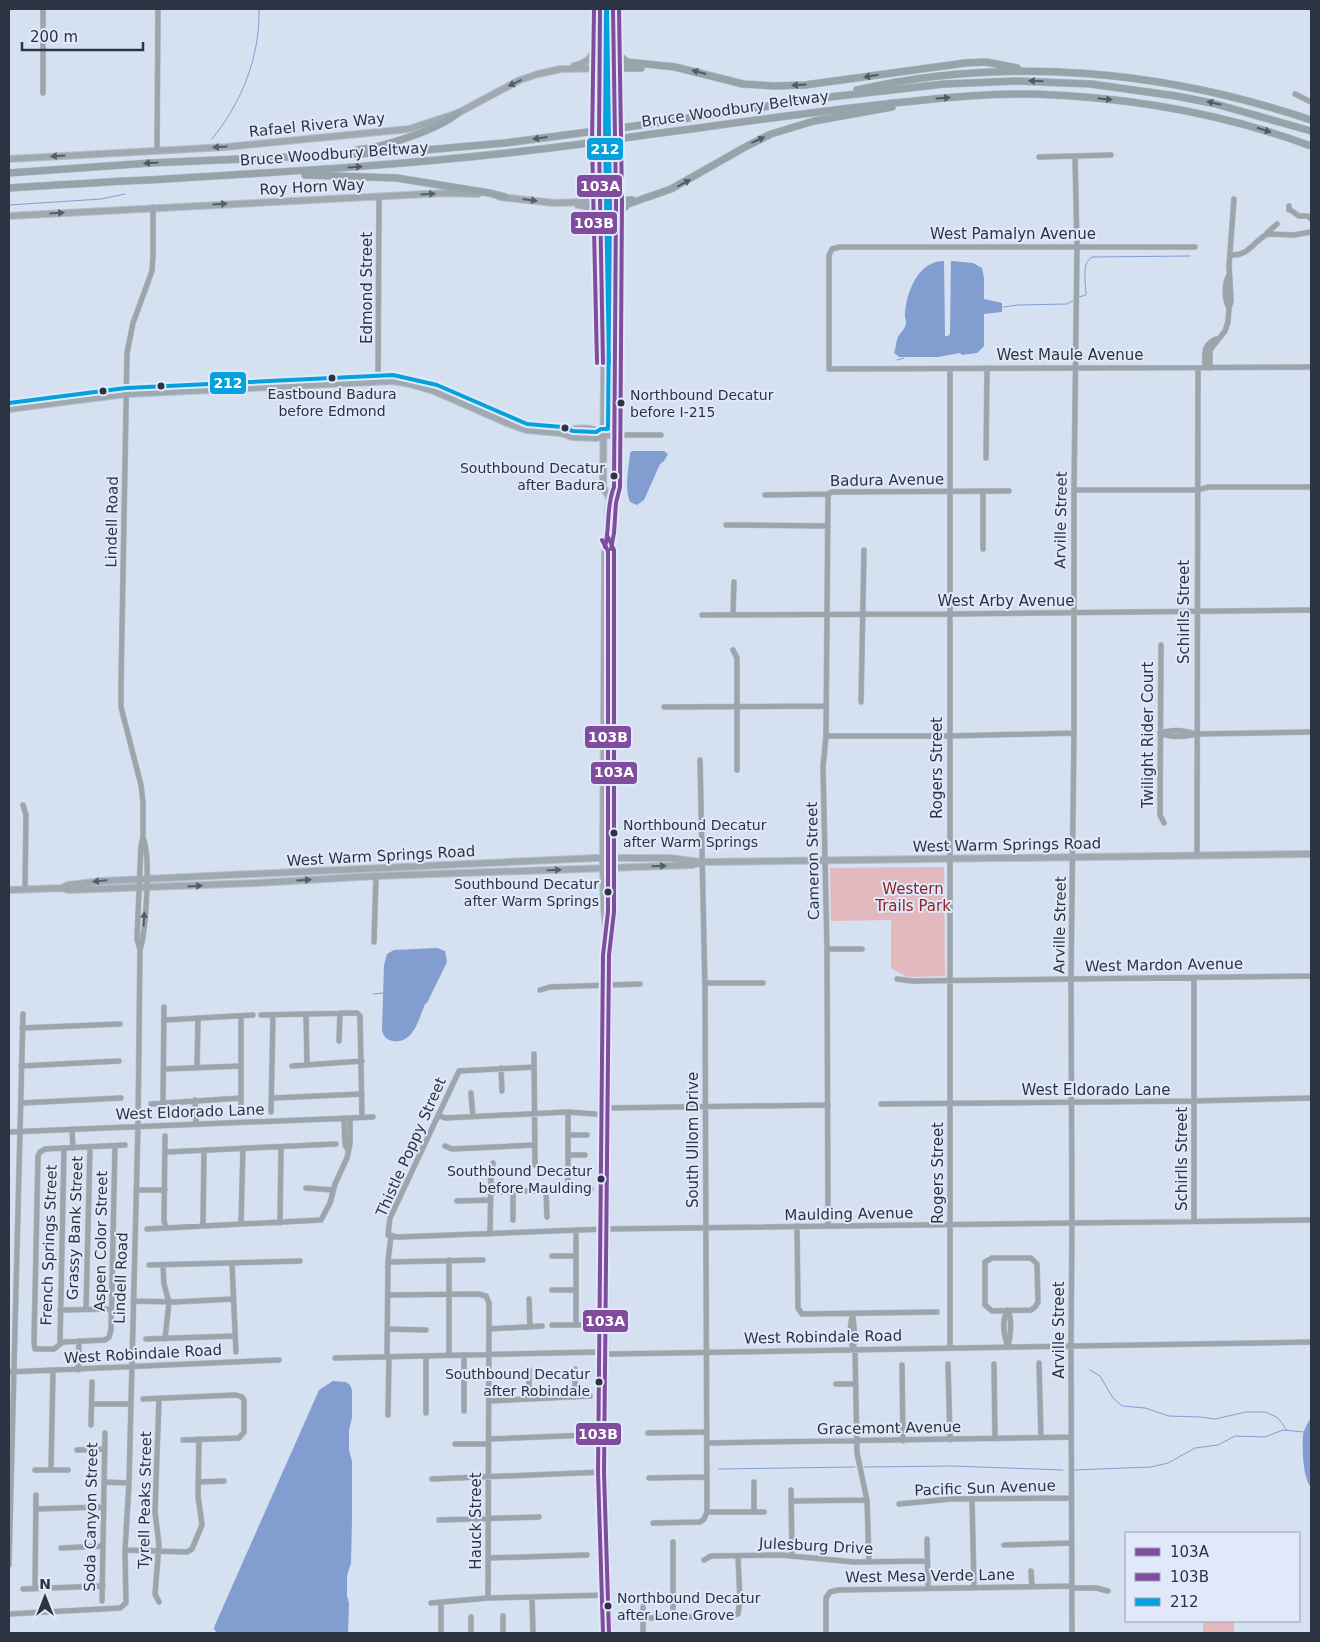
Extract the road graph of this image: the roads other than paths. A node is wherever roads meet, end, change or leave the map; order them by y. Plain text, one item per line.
1 (43, 9) edge
2 (158, 9) edge
3 (600, 9) edge
4 (613, 9) edge
5 (599, 35) junction
6 (614, 42) junction
7 (662, 66) junction
8 (598, 68) junction
9 (615, 68) junction
10 (561, 69) junction
11 (1039, 72) junction
12 (886, 87) junction
13 (43, 93) dead end
14 (1296, 94) dead end
15 (1311, 102) edge
16 (876, 108) junction
17 (458, 113) junction
18 (1311, 120) edge
19 (1311, 131) edge
20 (1311, 146) edge
21 (157, 150) junction
22 (1111, 155) dead end
23 (322, 156) junction
24 (1075, 156) junction
25 (1039, 157) dead end
26 (9, 158) edge
27 (9, 168) edge
28 (64, 170) junction
29 (9, 173) edge
30 (254, 173) junction
31 (9, 188) edge
32 (379, 196) junction
33 (505, 197) junction
34 (643, 198) junction
35 (1234, 199) dead end
36 (616, 201) junction
37 (600, 202) junction
38 (554, 203) junction
39 (1289, 206) dead end
40 (153, 208) junction
41 (9, 216) edge
42 (1311, 219) edge
43 (616, 224) junction
44 (1277, 224) dead end
45 (1311, 232) edge
46 (1267, 234) junction
47 (600, 240) junction
48 (1077, 246) junction
49 (1195, 246) dead end
50 (1230, 255) junction
51 (1075, 367) junction
52 (1311, 367) edge
53 (987, 368) junction
54 (1198, 368) junction
55 (1207, 368) junction
56 (829, 369) joint
57 (950, 369) junction
58 (378, 381) junction
59 (126, 394) junction
60 (9, 409) edge
61 (603, 435) junction
62 (614, 435) junction
63 (661, 435) dead end
64 (986, 458) dead end
65 (1311, 487) edge
66 (1074, 490) junction
67 (1197, 490) junction
68 (984, 491) junction
69 (1009, 491) dead end
70 (950, 492) junction
71 (828, 494) junction
72 (765, 495) dead end
73 (609, 497) junction
74 (726, 525) dead end
75 (828, 526) junction
76 (608, 537) junction
77 (983, 549) dead end
78 (864, 550) dead end
79 (734, 582) dead end
80 (1311, 610) edge
81 (1197, 612) junction
82 (1073, 613) junction
83 (733, 614) junction
84 (826, 614) junction
85 (950, 614) junction
86 (702, 615) dead end
87 (861, 615) junction
88 (1161, 645) dead end
89 (733, 650) dead end
90 (860, 702) dead end
91 (826, 706) junction
92 (737, 707) junction
93 (664, 708) dead end
94 (1311, 732) edge
95 (1074, 733) junction
96 (1160, 733) junction
97 (1196, 734) junction
98 (826, 736) junction
99 (949, 736) junction
100 (700, 760) dead end
101 (738, 770) dead end
102 (23, 805) dead end
103 (1164, 824) dead end
104 (1311, 854) edge
105 (1197, 855) junction
106 (1073, 857) junction
107 (604, 858) junction
108 (614, 858) junction
109 (950, 858) junction
110 (826, 860) junction
111 (702, 862) junction
112 (604, 868) junction
113 (614, 868) junction
114 (376, 876) junction
115 (143, 879) junction
116 (62, 888) junction
117 (142, 888) junction
118 (25, 889) junction
119 (9, 890) edge
120 (374, 942) dead end
121 (827, 949) junction
122 (862, 949) dead end
123 (609, 954) junction
124 (1311, 976) edge
125 (1194, 978) junction
126 (897, 979) dead end
127 (1072, 979) junction
128 (950, 981) junction
129 (705, 983) junction
130 (763, 983) dead end
131 (609, 984) junction
132 (640, 984) dead end
133 (540, 990) dead end
134 (164, 1007) dead end
135 (340, 1013) junction
136 (23, 1014) dead end
137 (253, 1015) dead end
138 (261, 1015) dead end
139 (273, 1015) junction
140 (306, 1015) junction
141 (241, 1016) junction
142 (198, 1018) junction
143 (164, 1020) junction
144 (120, 1024) dead end
145 (22, 1028) junction
146 (339, 1041) dead end
147 (534, 1054) dead end
148 (119, 1061) dead end
149 (362, 1061) junction
150 (307, 1064) junction
151 (21, 1066) junction
152 (241, 1066) junction
153 (292, 1066) dead end
154 (534, 1067) junction
155 (197, 1068) junction
156 (500, 1068) junction
157 (164, 1069) junction
158 (502, 1091) dead end
159 (471, 1093) dead end
160 (362, 1094) junction
161 (121, 1098) dead end
162 (241, 1098) junction
163 (272, 1098) junction
164 (1311, 1098) edge
165 (195, 1100) junction
166 (1194, 1101) junction
167 (163, 1102) junction
168 (1072, 1102) junction
169 (21, 1103) junction
170 (950, 1103) junction
171 (151, 1104) dead end
172 (881, 1104) dead end
173 (828, 1105) junction
174 (706, 1106) junction
175 (608, 1108) junction
176 (241, 1110) dead end
177 (271, 1112) dead end
178 (568, 1112) junction
179 (535, 1114) junction
180 (438, 1115) junction
181 (608, 1115) junction
182 (362, 1117) junction
183 (373, 1117) dead end
184 (473, 1117) junction
185 (347, 1118) junction
186 (196, 1124) junction
187 (138, 1126) junction
188 (72, 1129) junction
189 (20, 1131) junction
190 (9, 1132) edge
191 (587, 1134) dead end
192 (568, 1135) junction
193 (165, 1136) dead end
194 (336, 1144) dead end
195 (125, 1145) dead end
196 (115, 1146) junction
197 (445, 1146) dead end
198 (535, 1146) junction
199 (90, 1147) junction
200 (281, 1147) junction
201 (64, 1148) junction
202 (74, 1148) junction
203 (243, 1148) junction
204 (204, 1150) junction
205 (166, 1152) junction
206 (568, 1155) junction
207 (585, 1155) dead end
208 (494, 1164) dead end
209 (535, 1165) dead end
210 (306, 1188) dead end
211 (591, 1189) dead end
212 (136, 1190) junction
213 (165, 1190) junction
214 (333, 1190) junction
215 (568, 1190) junction
216 (546, 1191) junction
217 (491, 1192) junction
218 (513, 1192) junction
219 (491, 1200) junction
220 (457, 1201) dead end
221 (546, 1217) dead end
222 (513, 1220) dead end
223 (1311, 1220) edge
224 (1194, 1221) junction
225 (280, 1222) junction
226 (241, 1224) junction
227 (1072, 1224) junction
228 (203, 1225) junction
229 (950, 1225) junction
230 (797, 1226) junction
231 (828, 1226) junction
232 (166, 1227) junction
233 (707, 1228) junction
234 (147, 1229) dead end
235 (605, 1229) junction
236 (576, 1230) junction
237 (490, 1234) junction
238 (390, 1235) junction
239 (552, 1256) dead end
240 (576, 1256) junction
241 (449, 1260) junction
242 (483, 1260) dead end
243 (300, 1261) dead end
244 (388, 1262) junction
245 (232, 1263) junction
246 (149, 1265) dead end
247 (163, 1265) junction
248 (552, 1290) dead end
249 (576, 1290) junction
250 (449, 1294) junction
251 (388, 1295) junction
252 (529, 1299) dead end
253 (233, 1300) junction
254 (133, 1301) junction
255 (169, 1302) junction
256 (111, 1308) junction
257 (86, 1309) junction
258 (60, 1310) junction
259 (1008, 1310) junction
260 (937, 1312) dead end
261 (853, 1314) junction
262 (552, 1325) dead end
263 (576, 1325) junction
264 (591, 1325) dead end
265 (542, 1326) dead end
266 (530, 1327) junction
267 (388, 1329) junction
268 (489, 1329) junction
269 (426, 1330) dead end
270 (235, 1336) junction
271 (146, 1339) dead end
272 (165, 1339) junction
273 (79, 1341) junction
274 (1311, 1342) edge
275 (60, 1343) junction
276 (1070, 1345) junction
277 (1008, 1346) junction
278 (950, 1348) junction
279 (854, 1349) junction
280 (236, 1352) dead end
281 (706, 1352) junction
282 (605, 1353) junction
283 (490, 1354) junction
284 (449, 1355) junction
285 (464, 1355) junction
286 (426, 1356) junction
287 (388, 1357) junction
288 (335, 1358) dead end
289 (279, 1360) dead end
290 (1039, 1362) dead end
291 (948, 1364) dead end
292 (994, 1364) dead end
293 (902, 1365) dead end
294 (131, 1368) junction
295 (575, 1369) dead end
296 (78, 1370) junction
297 (529, 1370) dead end
298 (53, 1371) junction
299 (11, 1372) edge
300 (92, 1382) dead end
301 (836, 1384) dead end
302 (856, 1384) junction
303 (590, 1396) dead end
304 (574, 1397) junction
305 (143, 1399) dead end
306 (159, 1399) junction
307 (529, 1399) junction
308 (490, 1400) junction
309 (92, 1404) junction
310 (130, 1404) junction
311 (464, 1411) dead end
312 (426, 1413) dead end
313 (388, 1415) dead end
314 (92, 1425) dead end
315 (707, 1432) junction
316 (105, 1433) dead end
317 (648, 1433) dead end
318 (589, 1435) dead end
319 (1071, 1437) junction
320 (1041, 1438) junction
321 (199, 1439) junction
322 (995, 1439) junction
323 (183, 1440) dead end
324 (950, 1440) junction
325 (488, 1441) junction
326 (903, 1441) junction
327 (856, 1442) junction
328 (708, 1443) junction
329 (455, 1444) dead end
330 (105, 1449) junction
331 (77, 1450) dead end
332 (35, 1470) dead end
333 (51, 1470) junction
334 (68, 1470) dead end
335 (604, 1472) junction
336 (707, 1477) junction
337 (489, 1478) junction
338 (649, 1478) dead end
339 (432, 1479) dead end
340 (224, 1481) dead end
341 (104, 1482) junction
342 (198, 1482) junction
343 (754, 1482) dead end
344 (130, 1483) junction
345 (790, 1490) dead end
346 (36, 1495) dead end
347 (1071, 1498) junction
348 (972, 1499) junction
349 (867, 1500) junction
350 (791, 1501) junction
351 (899, 1504) dead end
352 (104, 1507) junction
353 (36, 1509) junction
354 (754, 1511) junction
355 (707, 1512) junction
356 (764, 1512) dead end
357 (539, 1516) dead end
358 (488, 1518) junction
359 (439, 1520) dead end
360 (653, 1523) dead end
361 (9, 1535) edge
362 (927, 1538) dead end
363 (672, 1542) dead end
364 (1072, 1543) junction
365 (1004, 1545) dead end
366 (103, 1546) junction
367 (61, 1548) dead end
368 (125, 1550) junction
369 (159, 1551) junction
370 (588, 1555) dead end
371 (738, 1556) junction
372 (792, 1556) junction
373 (488, 1558) junction
374 (704, 1560) dead end
375 (927, 1561) junction
376 (869, 1562) junction
377 (9, 1565) edge
378 (1031, 1571) dead end
379 (102, 1586) junction
380 (1032, 1587) junction
381 (1072, 1587) junction
382 (928, 1588) junction
383 (974, 1588) junction
384 (23, 1589) dead end
385 (34, 1589) junction
386 (1108, 1591) dead end
387 (608, 1594) junction
388 (532, 1597) junction
389 (488, 1598) junction
390 (102, 1601) dead end
391 (159, 1602) dead end
392 (441, 1602) junction
393 (431, 1603) dead end
394 (643, 1607) dead end
395 (9, 1614) edge
396 (503, 1616) dead end
397 (471, 1617) dead end
398 (673, 1617) junction
399 (643, 1618) junction
400 (442, 1633) edge
401 (471, 1633) edge
402 (504, 1633) edge
403 (533, 1633) edge
404 (609, 1633) edge
405 (643, 1633) edge
406 (826, 1633) edge
407 (1072, 1633) edge

1 - 13 street
2 - 21 street
3 - 5 main road
4 - 6 main road
5 - 8 main road
5 - 10 main road
6 - 7 highway
6 - 9 main road
7 - 9 highway
11 -> 7 highway
8 - 9 main road, Rafael Rivera Way
8 - 10 main road, Rafael Rivera Way
8 - 37 main road
9 - 36 main road
10 -> 17 main road, Rafael Rivera Way
11 - 12 highway
11 - 18 highway
19 -> 12 highway, Bruce Woodbury Beltway
12 -> 23 highway, Bruce Woodbury Beltway, bridge
14 - 15 street
16 -> 20 highway, Bruce Woodbury Beltway
30 -> 16 highway, Bruce Woodbury Beltway, bridge
34 -> 16 highway
17 -> 21 main road, Rafael Rivera Way
17 - 23 highway
21 -> 26 main road, Rafael Rivera Way
22 - 24 street
23 -> 28 highway, Bruce Woodbury Beltway
24 - 25 street
24 - 48 street, Arville Street
27 - 28 highway
28 - 29 highway, Bruce Woodbury Beltway
30 - 31 highway, Bruce Woodbury Beltway
30 - 33 highway
32 -> 33 main road, Roy Horn Way
40 -> 32 main road, Roy Horn Way
32 - 58 street, Edmond Street
33 -> 38 main road, Roy Horn Way
34 - 36 highway
34 - 43 highway
35 - 50 street
36 - 37 main road, Roy Horn Way
36 - 43 main road
37 - 38 main road, Roy Horn Way
37 - 47 main road
38 - 47 main road
39 - 42 street
41 -> 40 main road, Roy Horn Way
40 - 59 street, Lindell Road
43 - 62 main road
44 - 46 street
45 - 46 street
46 - 50 street
47 - 61 main road
48 - 49 street, West Pamalyn Avenue
48 - 51 street, Arville Street
48 - 56 street, West Pamalyn Avenue
50 - 55 street
51 - 53 street, West Maule Avenue
51 - 54 street, West Maule Avenue
51 - 66 street, Arville Street
52 - 55 street, West Maule Avenue
53 - 57 street, West Maule Avenue
53 - 64 street
54 - 55 street, West Maule Avenue
54 - 67 street, Schirlls Street
56 - 57 street, West Maule Avenue
57 - 70 street, Rogers Street
58 - 59 main road
58 - 61 main road
59 - 60 main road
59 - 115 street, Lindell Road
61 - 62 main road
61 - 73 main road
62 - 63 street
62 - 73 main road
65 - 67 street
66 - 67 street
66 - 82 street, Arville Street
67 - 81 street, Schirlls Street
68 - 69 street, Badura Avenue
68 - 70 street, Badura Avenue
68 - 77 street
70 - 71 street, Badura Avenue
70 - 85 street, Rogers Street
71 - 72 street, Badura Avenue
71 - 75 street, Cameron Street
73 - 76 main road
74 - 75 street
75 - 84 street, Cameron Street
76 - 107 main road
76 - 108 main road
78 - 87 street
79 - 83 street
80 - 81 street, West Arby Avenue
81 - 82 street, West Arby Avenue
81 - 97 street, Schirlls Street
82 - 85 street, West Arby Avenue
82 - 95 street, Arville Street
83 - 84 street, West Arby Avenue
83 - 86 street, West Arby Avenue
84 - 87 street, West Arby Avenue
84 - 91 street, Cameron Street
85 - 87 street, West Arby Avenue
85 - 99 street, Rogers Street
87 - 90 street
88 - 96 street, Twilight Rider Court
89 - 92 street
91 - 92 street
91 - 98 street, Cameron Street
92 - 93 street
92 - 101 street
94 - 97 street
95 - 99 street
95 - 106 street, Arville Street
96 - 97 street
96 - 103 street, Twilight Rider Court
97 - 105 street, Schirlls Street
98 - 99 street
98 - 110 street, Cameron Street
99 - 109 street, Rogers Street
100 - 111 street, South Ullom Drive
102 - 118 street
104 - 105 main road, West Warm Springs Road
105 - 106 main road, West Warm Springs Road
106 - 109 main road, West Warm Springs Road
106 - 127 street, Arville Street
107 - 108 main road, West Warm Springs Road
107 - 112 main road
107 - 115 main road, West Warm Springs Road
108 - 111 main road, West Warm Springs Road
108 - 113 main road
109 - 110 main road, West Warm Springs Road
109 - 128 street, Rogers Street
110 - 111 main road, West Warm Springs Road
110 - 121 street, Cameron Street
113 -> 111 main road, West Warm Springs Road
111 - 129 street, South Ullom Drive
112 - 113 main road, West Warm Springs Road
114 -> 112 main road, West Warm Springs Road
112 - 123 main road
113 - 123 main road
117 -> 114 main road, West Warm Springs Road
114 - 120 street
115 -> 116 main road, West Warm Springs Road
115 - 117 street, Lindell Road
116 - 117 main road, West Warm Springs Road
116 - 118 main road, West Warm Springs Road
117 - 187 street, Lindell Road
118 - 119 main road, West Warm Springs Road
121 - 122 street
121 - 173 street, Cameron Street
123 - 131 main road
124 - 125 street, West Mardon Avenue
125 - 127 street, West Mardon Avenue
125 - 166 street, Schirlls Street
126 - 128 street, West Mardon Avenue
127 - 128 street, West Mardon Avenue
127 - 168 street, Arville Street
128 - 170 street, Rogers Street
129 - 130 street
129 - 174 street, South Ullom Drive
131 - 132 street
131 - 133 street
131 - 175 main road
134 - 143 street
135 - 140 street
135 - 146 street
135 - 149 street
136 - 145 street
137 - 141 street
138 - 139 street
139 - 140 street
139 - 163 street
140 - 150 street
141 - 142 street
141 - 152 street
142 - 143 street
142 - 155 street
143 - 157 street
144 - 145 street
145 - 151 street
147 - 154 street
148 - 151 street
149 - 150 street
149 - 160 street
150 - 153 street
151 - 169 street
152 - 155 street
152 - 162 street
154 - 156 street
154 - 179 street
155 - 157 street
156 - 158 street
156 - 180 street, Thistle Poppy Street
157 - 167 street
159 - 184 street
160 - 163 street
160 - 182 street
161 - 169 street
162 - 165 street
162 - 176 street
163 - 177 street
164 - 166 street, West Eldorado Lane
165 - 167 street
165 - 186 street
166 - 168 street, West Eldorado Lane
166 - 224 street, Schirlls Street
167 - 171 street
168 - 170 street, West Eldorado Lane
168 - 227 street, Arville Street
169 - 189 street
170 - 172 street, West Eldorado Lane
170 - 229 street, Rogers Street
173 - 174 street
173 - 231 street, Cameron Street
174 - 175 street
174 - 233 street, South Ullom Drive
175 - 181 main road
178 - 179 street
178 - 181 street
178 - 192 street
179 - 184 street
179 - 198 street
180 - 184 street
180 - 238 street, Thistle Poppy Street
181 - 235 main road
182 - 183 street, West Eldorado Lane
182 - 185 street, West Eldorado Lane
185 - 186 street, West Eldorado Lane
185 - 214 street
186 - 187 street, West Eldorado Lane
187 - 188 street, West Eldorado Lane
187 - 212 street, Lindell Road
188 - 189 street, West Eldorado Lane
188 - 202 street, French Springs Street
189 - 190 street, West Eldorado Lane
189 - 299 street
191 - 192 street
192 - 206 street
193 - 205 street
194 - 200 street
195 - 196 street
196 - 199 street
196 - 256 street, Aspen Color Street
197 - 198 street
198 - 209 street
199 - 202 street
199 - 257 street, Grassy Bank Street
200 - 203 street
200 - 225 street
201 - 202 street
201 - 258 street, French Springs Street
201 - 275 street
203 - 204 street
203 - 226 street
204 - 205 street
204 - 228 street
205 - 213 street
206 - 207 street
206 - 215 street
208 - 217 street
210 - 214 street
211 - 215 street
212 - 213 street
212 - 254 street, Lindell Road
213 - 232 street
214 - 225 street
215 - 216 street
216 - 218 street
216 - 221 street
217 - 218 street
217 - 219 street
218 - 222 street
219 - 220 street
219 - 237 street
223 - 224 street, Maulding Avenue
224 - 227 street, Maulding Avenue
225 - 226 street
226 - 228 street
227 - 229 street, Maulding Avenue
227 - 276 street, Arville Street
228 - 232 street
229 - 231 street, Maulding Avenue
229 - 278 street, Rogers Street
230 - 231 street, Maulding Avenue
230 - 233 street, Maulding Avenue
230 - 261 street
232 - 234 street
233 - 235 street, Maulding Avenue
233 - 281 street, South Ullom Drive
235 - 236 street, Maulding Avenue
235 - 282 main road
236 - 237 street, Maulding Avenue
236 - 240 street
237 - 238 street, Maulding Avenue
238 - 244 street, Thistle Poppy Street
239 - 240 street
240 - 249 street
241 - 242 street
241 - 244 street
241 - 250 street
243 - 245 street
244 - 251 street, Thistle Poppy Street
245 - 247 street
245 - 253 street
246 - 247 street
247 - 255 street
248 - 249 street
249 - 263 street
250 - 251 street
250 - 268 street, Hauck Street
250 - 284 street
251 - 267 street, Thistle Poppy Street
252 - 266 street
253 - 255 street
253 - 270 street
254 - 255 street
254 - 294 street, Lindell Road
255 - 272 street
256 - 257 street
256 - 273 street, Aspen Color Street
257 - 258 street
258 - 275 street, French Springs Street
259 - 259 street
259 - 277 street
260 - 261 street
261 - 279 street
262 - 263 street
263 - 264 street
265 - 266 street
266 - 268 street
267 - 269 street
267 - 287 street, Thistle Poppy Street
268 - 283 street, Hauck Street
270 - 272 street
270 - 280 street
271 - 272 street
273 - 275 street
273 - 296 street
274 - 276 street, West Robindale Road
276 - 277 street, West Robindale Road
276 - 319 street, Arville Street
277 - 278 street, West Robindale Road
278 - 279 street, West Robindale Road
279 - 281 street, West Robindale Road
279 - 302 street
281 - 282 street, West Robindale Road
281 - 315 street, South Ullom Drive
282 - 283 street, West Robindale Road
282 - 335 main road
283 - 285 street, West Robindale Road
283 - 308 street, Hauck Street
284 - 285 street, West Robindale Road
284 - 286 street, West Robindale Road
285 - 311 street
286 - 287 street, West Robindale Road
286 - 312 street
287 - 288 street, West Robindale Road
287 - 313 street, Thistle Poppy Street
289 - 294 street, West Robindale Road
290 - 320 street
291 - 324 street
292 - 322 street
293 - 326 street
294 - 296 street, West Robindale Road
294 - 310 street, Lindell Road
295 - 304 street
296 - 298 street, West Robindale Road
297 - 307 street
298 - 299 street, West Robindale Road
298 - 333 street
299 - 361 street
300 - 309 street
301 - 302 street
302 - 327 street
303 - 304 street
304 - 307 street
305 - 306 street
306 - 321 street
306 - 369 street, Tyrell Peaks Street
307 - 308 street
308 - 325 street, Hauck Street
309 - 310 street
309 - 314 street
310 - 344 street, Lindell Road
315 - 317 street
315 - 328 street, South Ullom Drive
316 - 330 street, Soda Canyon Street
318 - 325 street
319 - 320 street, Gracemont Avenue
319 - 347 street, Arville Street
320 - 322 street, Gracemont Avenue
321 - 323 street
321 - 342 street
322 - 324 street, Gracemont Avenue
324 - 326 street, Gracemont Avenue
325 - 329 street
325 - 337 street, Hauck Street
326 - 327 street, Gracemont Avenue
327 - 328 street, Gracemont Avenue
327 - 349 street
328 - 336 street, South Ullom Drive
330 - 331 street
330 - 341 street, Soda Canyon Street
332 - 333 street
333 - 334 street
335 - 337 street
335 - 387 main road
336 - 338 street
336 - 355 street, South Ullom Drive
337 - 339 street
337 - 358 street, Hauck Street
340 - 342 street
341 - 344 street
341 - 352 street, Soda Canyon Street
342 - 369 street
343 - 354 street
344 - 368 street, Lindell Road
345 - 350 street
346 - 353 street
347 - 348 street, Pacific Sun Avenue
347 - 364 street, Arville Street
348 - 351 street, Pacific Sun Avenue
348 - 383 street
349 - 350 street
349 - 376 street
350 - 372 street
352 - 353 street
352 - 366 street, Soda Canyon Street
353 - 385 street
354 - 355 street
354 - 356 street
355 - 360 street, South Ullom Drive
357 - 358 street
358 - 359 street
358 - 373 street, Hauck Street
361 - 377 street
362 - 375 street
363 - 398 street
364 - 365 street
364 - 381 street, Arville Street
366 - 367 street
366 - 379 street, Soda Canyon Street
368 - 369 street
368 - 395 street, Lindell Road
369 - 391 street, Tyrell Peaks Street
370 - 373 street
371 - 372 street, Julesburg Drive
371 - 374 street, Julesburg Drive
371 - 398 street
372 - 376 street, Julesburg Drive
373 - 389 street, Hauck Street
375 - 376 street, Julesburg Drive
375 - 382 street
378 - 380 street, West Mesa Verde Lane
379 - 385 street
379 - 390 street, Soda Canyon Street
380 - 381 street, West Mesa Verde Lane
380 - 383 street, West Mesa Verde Lane
381 - 386 street, West Mesa Verde Lane
381 - 407 street, Arville Street
382 - 383 street, West Mesa Verde Lane
382 - 406 street, West Mesa Verde Lane
384 - 385 street
387 - 388 street
387 - 404 main road
388 - 389 street
388 - 403 street
389 - 392 street
392 - 393 street
392 - 400 street
394 - 399 street
396 - 402 street
397 - 401 street
398 - 399 street
399 - 405 street

